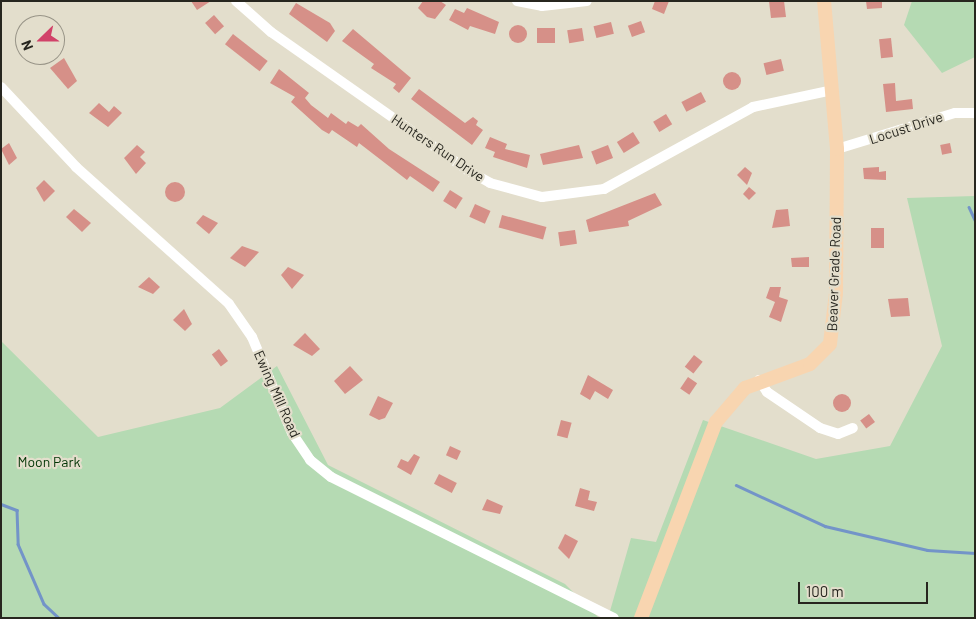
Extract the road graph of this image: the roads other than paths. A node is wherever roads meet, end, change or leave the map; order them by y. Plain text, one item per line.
1 (236, 1) edge
2 (517, 1) edge
3 (587, 1) edge
4 (824, 1) edge
5 (1, 88) edge
6 (832, 90) junction
7 (975, 113) edge
8 (837, 149) junction
9 (759, 380) junction
10 (853, 428) dead end
11 (614, 618) edge
12 (641, 618) edge

1 - 6 street, Hunters Run Drive
2 - 3 street
4 - 6 main road, Beaver Grade Road
5 - 11 street, Ewing Mill Road
6 - 8 main road, Beaver Grade Road
7 - 8 street, Locust Drive
8 - 9 main road, Beaver Grade Road
9 - 10 street
9 - 12 main road, Beaver Grade Road

